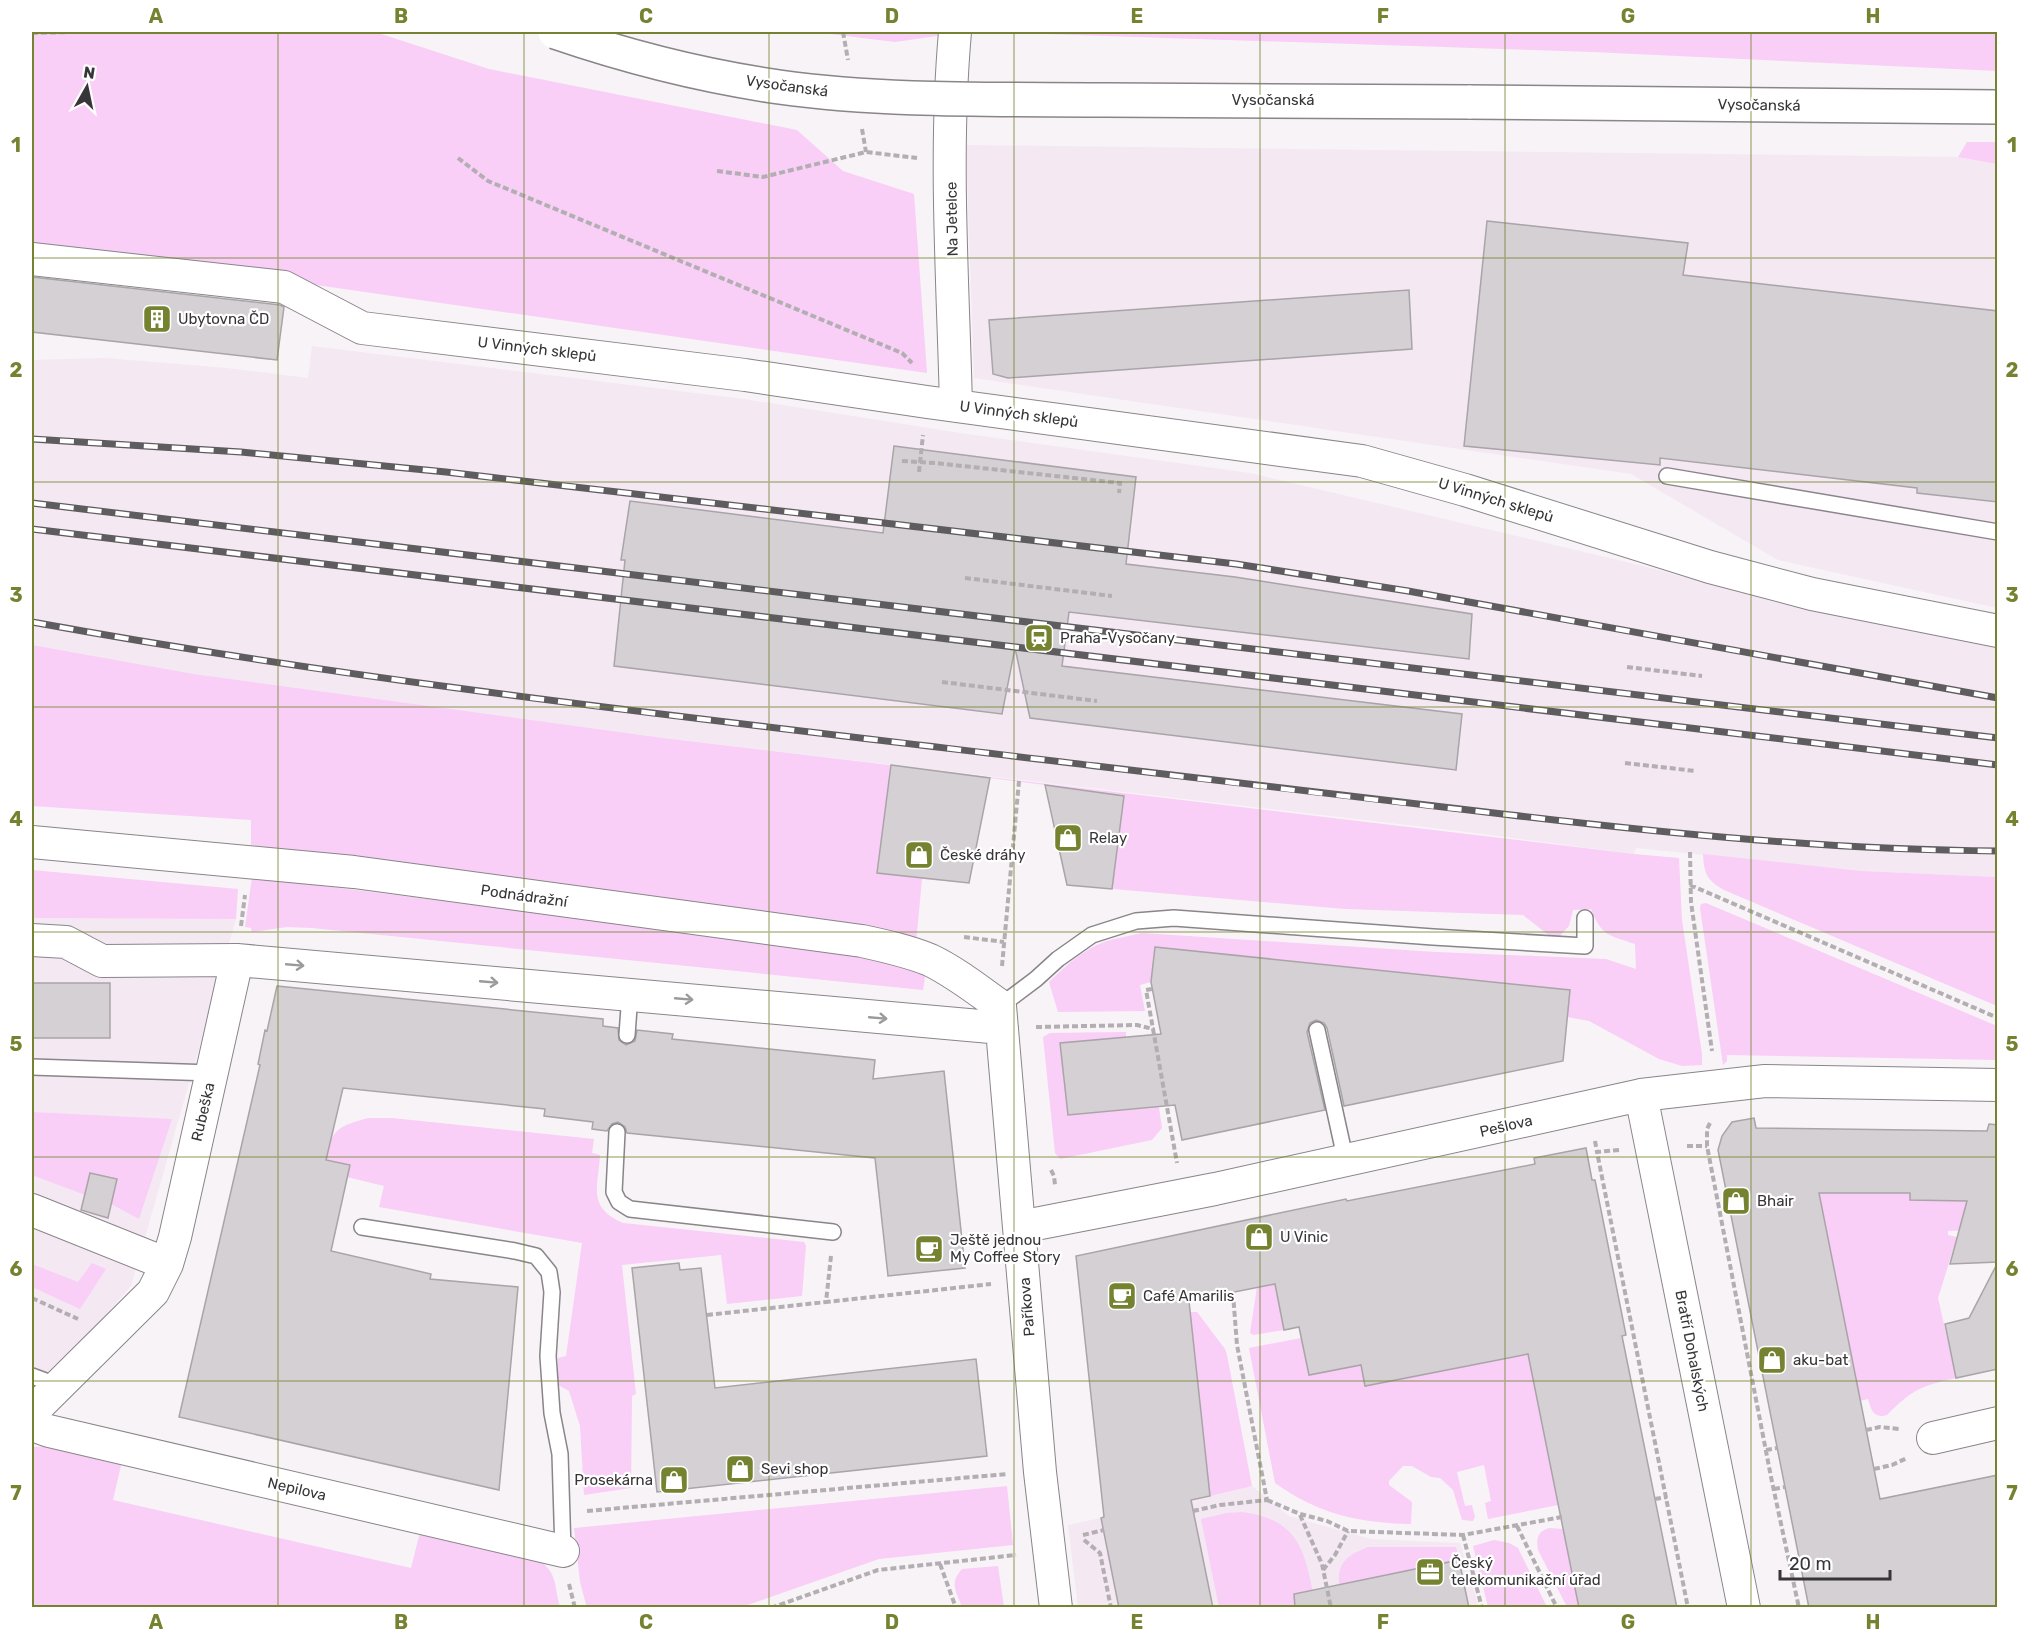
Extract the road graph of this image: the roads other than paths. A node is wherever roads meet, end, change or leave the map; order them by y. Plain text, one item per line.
1 (555, 32) edge
2 (955, 32) edge
3 (1998, 107) edge
4 (32, 259) edge
5 (956, 406) junction
6 (1667, 476) dead end
7 (1998, 531) edge
8 (1998, 631) edge
9 (32, 842) edge
10 (1585, 918) dead end
11 (32, 940) edge
12 (237, 960) junction
13 (630, 994) junction
14 (1001, 1003) junction
15 (1317, 1030) dead end
16 (627, 1035) dead end
17 (32, 1067) edge
18 (212, 1073) junction
19 (1998, 1085) edge
20 (1641, 1095) junction
21 (617, 1132) dead end
22 (1346, 1162) junction
23 (32, 1210) edge
24 (362, 1227) dead end
25 (1020, 1227) junction
26 (833, 1232) road end
27 (167, 1264) junction
28 (45, 1381) edge
29 (32, 1413) edge
30 (1998, 1423) edge
31 (32, 1425) edge
32 (1933, 1438) dead end
33 (563, 1551) joint
34 (1056, 1608) edge
35 (1744, 1608) edge

1 - 3 main road, Vysočanská, bridge
2 - 5 street, Na Jetelce
4 - 5 street, U Vinných sklepů
5 - 8 street, U Vinných sklepů
6 - 7 lane
9 - 14 street, Podnádražní
10 - 14 lane
11 - 12 street
12 -> 13 street
12 - 18 street, Rubeška
13 -> 14 street
13 - 16 lane
14 - 25 street, Paříkova
15 - 22 lane
17 - 18 lane
18 - 27 street, Rubeška
19 - 20 street, Pešlova
20 - 22 street, Pešlova
20 - 35 street, Bratří Dohalských
21 - 26 lane
22 - 25 street, Pešlova
23 - 27 street
24 - 33 lane
25 - 34 street, Paříkova
27 - 28 street, Rubeška
28 - 29 street, Rubeška
30 - 32 street
31 - 33 street, Nepilova

